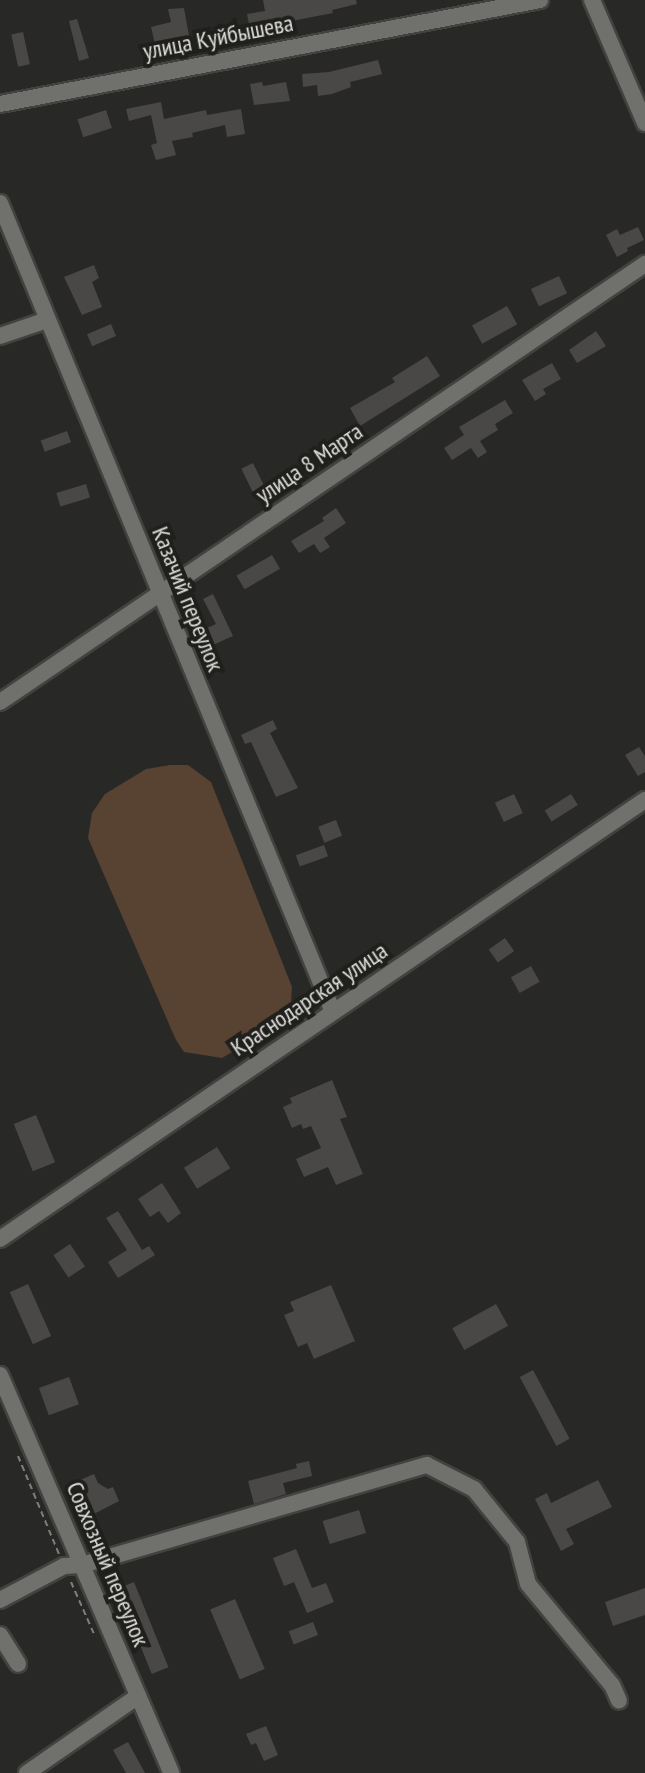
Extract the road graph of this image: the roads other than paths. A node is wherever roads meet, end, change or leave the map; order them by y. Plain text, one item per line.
1 (540, 0) edge
2 (592, 0) edge
3 (0, 104) edge
4 (645, 123) edge
5 (0, 203) edge
6 (645, 264) edge
7 (47, 320) junction
8 (0, 336) edge
9 (159, 593) junction
10 (0, 702) edge
11 (645, 800) edge
12 (333, 1012) junction
13 (0, 1239) edge
14 (0, 1375) edge
15 (82, 1565) junction
16 (0, 1600) edge
17 (0, 1635) edge
18 (18, 1664) dead end
19 (138, 1696) junction
20 (619, 1701) dead end
21 (27, 1773) edge
22 (171, 1773) edge

1 - 3 street, улица Куйбышева
2 - 4 street
5 - 7 street, Казачий переулок
6 - 9 street, улица 8 Марта
7 - 8 street
7 - 9 street, Казачий переулок
9 - 10 street, улица 8 Марта
9 - 12 street, Казачий переулок
11 - 12 street, Краснодарская улица
12 - 13 street, Краснодарская улица
14 - 15 street, Совхозный переулок
15 - 16 street
15 - 19 street, Совхозный переулок
15 - 20 street
17 - 18 street
19 - 21 street
19 - 22 street, Совхозный переулок

